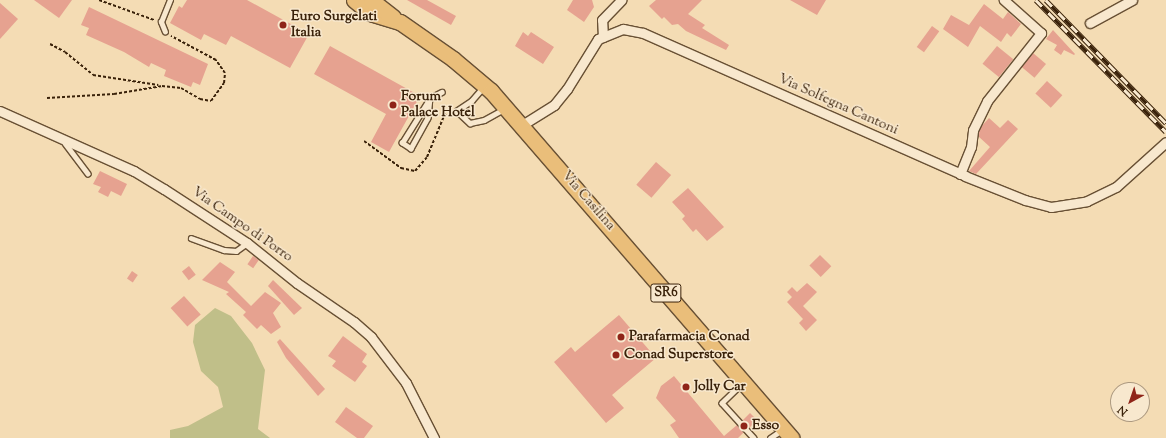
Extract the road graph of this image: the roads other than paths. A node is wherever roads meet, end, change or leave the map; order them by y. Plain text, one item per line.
1 (170, 0) edge
2 (354, 0) edge
3 (371, 0) edge
4 (621, 0) edge
5 (1004, 0) edge
6 (1132, 0) edge
7 (400, 22) junction
8 (1090, 23) dead end
9 (165, 32) road end
10 (603, 37) junction
11 (485, 86) junction
12 (442, 92) dead end
13 (430, 98) junction
14 (506, 108) junction
15 (0, 112) edge
16 (522, 125) junction
17 (62, 140) junction
18 (1166, 142) edge
19 (88, 173) dead end
20 (960, 174) junction
21 (191, 238) dead end
22 (247, 242) junction
23 (744, 382) junction
24 (788, 433) edge
25 (434, 438) edge
26 (754, 438) edge
27 (770, 438) edge

1 - 9 lane
2 - 7 main road, Via Casilina / SR6
3 - 7 main road
4 - 10 street
5 - 20 street
6 - 8 street
7 - 11 main road, Via Casilina / SR6
10 - 16 street, Via Solfegna Cantoni
10 - 20 street, Via Solfegna Cantoni
11 - 14 main road, Via Casilina / SR6
11 - 14 lane
12 - 13 lane
13 - 13 lane
14 - 16 main road, Via Casilina / SR6
15 - 17 street, Via Campo di Porro
16 - 23 main road, Via Casilina / SR6
17 - 19 lane
17 - 22 street, Via Campo di Porro
18 - 20 street, Via Solfegna Cantoni
21 - 22 lane
22 - 25 street, Via Campo di Porro
23 - 24 main road, Via Casilina / SR6
23 - 26 lane
24 - 27 lane

